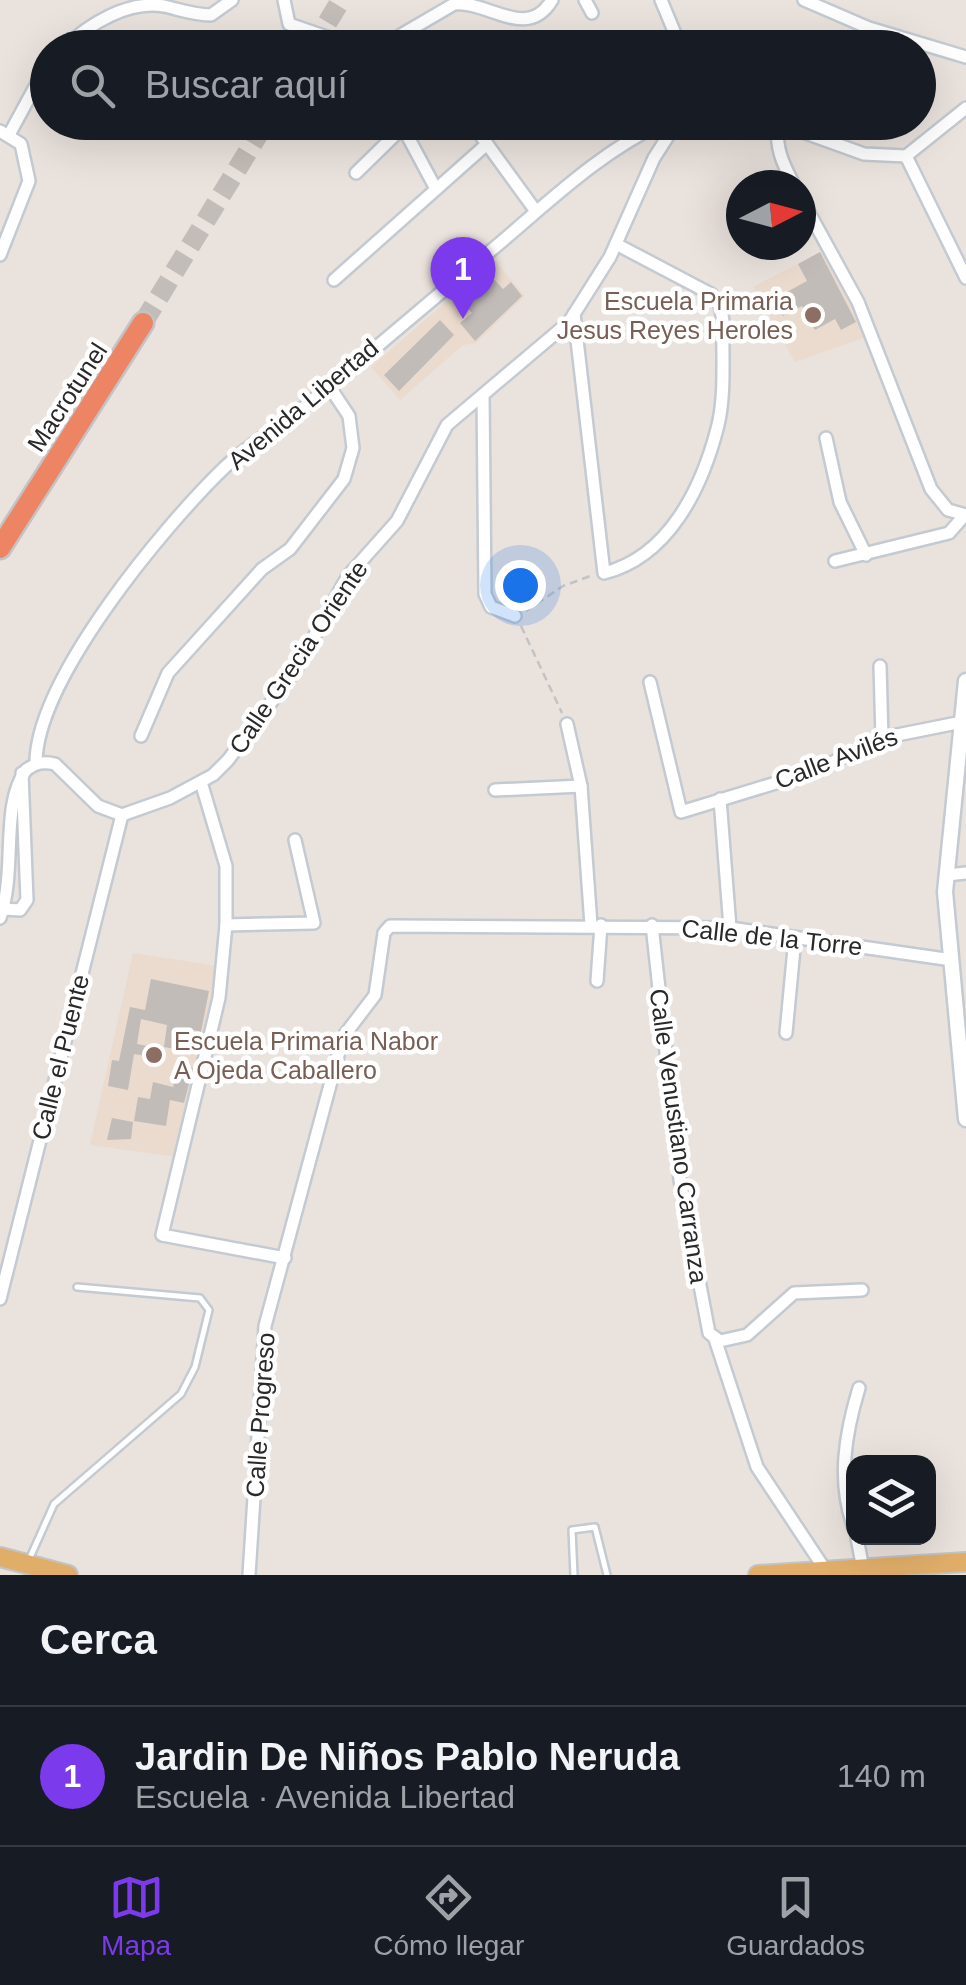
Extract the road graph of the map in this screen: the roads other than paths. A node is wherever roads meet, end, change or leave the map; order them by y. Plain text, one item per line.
1 (232, 0) edge
2 (284, 0) edge
3 (552, 0) edge
4 (585, 0) edge
5 (661, 0) edge
6 (804, 0) edge
7 (136, 3) edge
8 (592, 13) dead end
9 (87, 30) edge
10 (298, 30) edge
11 (410, 30) edge
12 (674, 30) edge
13 (876, 30) edge
14 (936, 48) edge
15 (966, 57) edge
16 (30, 92) edge
17 (966, 108) edge
18 (5, 132) edge
19 (936, 132) edge
20 (387, 140) edge
21 (408, 140) edge
22 (484, 140) edge
23 (634, 140) edge
24 (666, 140) edge
25 (776, 140) edge
26 (825, 140) edge
27 (926, 140) edge
28 (487, 144) junction
29 (906, 156) junction
30 (788, 170) edge
31 (356, 173) dead end
32 (436, 189) junction
33 (536, 210) junction
34 (816, 225) edge
35 (616, 244) junction
36 (0, 255) edge
37 (966, 278) edge
38 (334, 280) dead end
39 (574, 314) junction
40 (143, 323) tunnel mouth
41 (330, 386) junction
42 (483, 395) junction
43 (826, 438) dead end
44 (965, 516) edge
45 (0, 548) edge
46 (866, 555) junction
47 (835, 561) dead end
48 (515, 616) road end
49 (880, 666) dead end
50 (966, 681) edge
51 (650, 682) dead end
52 (962, 722) junction
53 (567, 724) road end
54 (141, 736) dead end
55 (882, 738) junction
56 (962, 760) edge
57 (36, 763) junction
58 (22, 773) junction
59 (200, 782) junction
60 (581, 786) junction
61 (495, 790) dead end
62 (720, 799) junction
63 (122, 816) junction
64 (295, 840) dead end
65 (966, 873) edge
66 (948, 876) junction
67 (2, 913) edge
68 (226, 925) junction
69 (390, 926) joint
70 (596, 926) junction
71 (652, 926) junction
72 (730, 928) junction
73 (794, 938) junction
74 (966, 943) edge
75 (947, 944) junction
76 (952, 960) junction
77 (597, 981) dead end
78 (786, 1034) dead end
79 (966, 1119) edge
80 (285, 1258) junction
81 (77, 1287) dead end
82 (862, 1290) dead end
83 (0, 1299) edge
84 (717, 1340) junction
85 (859, 1388) dead end
86 (846, 1496) edge
87 (858, 1545) edge
88 (0, 1556) edge
89 (966, 1562) edge
90 (26, 1565) junction
91 (863, 1569) junction
92 (826, 1571) junction
93 (68, 1575) edge
94 (249, 1575) edge
95 (574, 1575) edge
96 (607, 1575) edge
97 (758, 1575) edge

1 - 7 street
2 - 10 street
3 - 11 street
4 - 8 street
5 - 12 street
6 - 13 street
7 - 9 street
14 - 15 street
16 - 18 street
17 - 19 street
18 - 36 street
20 - 31 street
21 - 32 street
22 - 28 street
23 - 33 street, Avenida Libertad
24 - 35 street, Calle Grecia Oriente
25 - 30 street
26 - 29 street
27 - 29 street
28 - 32 street
28 - 33 street
29 - 37 street
32 - 38 street
33 - 41 street, Avenida Libertad
34 - 44 street
35 - 39 street, Calle Grecia Oriente
35 - 39 street
39 - 42 street, Calle Grecia Oriente
40 - 45 highway, Macrotunel
41 - 54 street
41 - 57 street, Avenida Libertad
42 - 48 street
42 - 59 street, Calle Grecia Oriente
43 - 46 street
44 - 46 street
46 - 47 street
49 - 55 street
50 - 52 street
51 - 62 street, Calle Avilés
52 - 55 street, Calle Avilés
52 - 56 street
53 - 60 street
55 - 62 street, Calle Avilés
56 - 66 street
57 - 58 street
57 - 63 street
58 - 67 street
58 - 67 street
59 - 63 street, Calle Grecia Oriente
59 - 68 street
60 - 61 street
60 - 70 street
62 - 72 street
63 - 83 street, Calle el Puente
64 - 68 street
65 - 66 street
66 - 75 street
68 - 80 street
69 - 70 street, Calle de la Torre
69 - 80 street, Calle Progreso
70 - 71 street, Calle de la Torre
70 - 77 street
71 - 72 street, Calle de la Torre
71 - 84 street, Calle Venustiano Carranza
72 - 73 street, Calle de la Torre
73 - 76 street, Calle de la Torre
73 - 78 street
74 - 75 street
75 - 76 street
76 - 79 street
80 - 94 street, Calle Progreso
81 - 90 lane
82 - 84 street
84 - 92 street, Calle Venustiano Carranza
85 - 86 street
87 - 91 street
88 - 90 main road
89 - 91 main road
90 - 93 main road
91 - 92 main road
92 - 97 main road
95 - 96 lane

